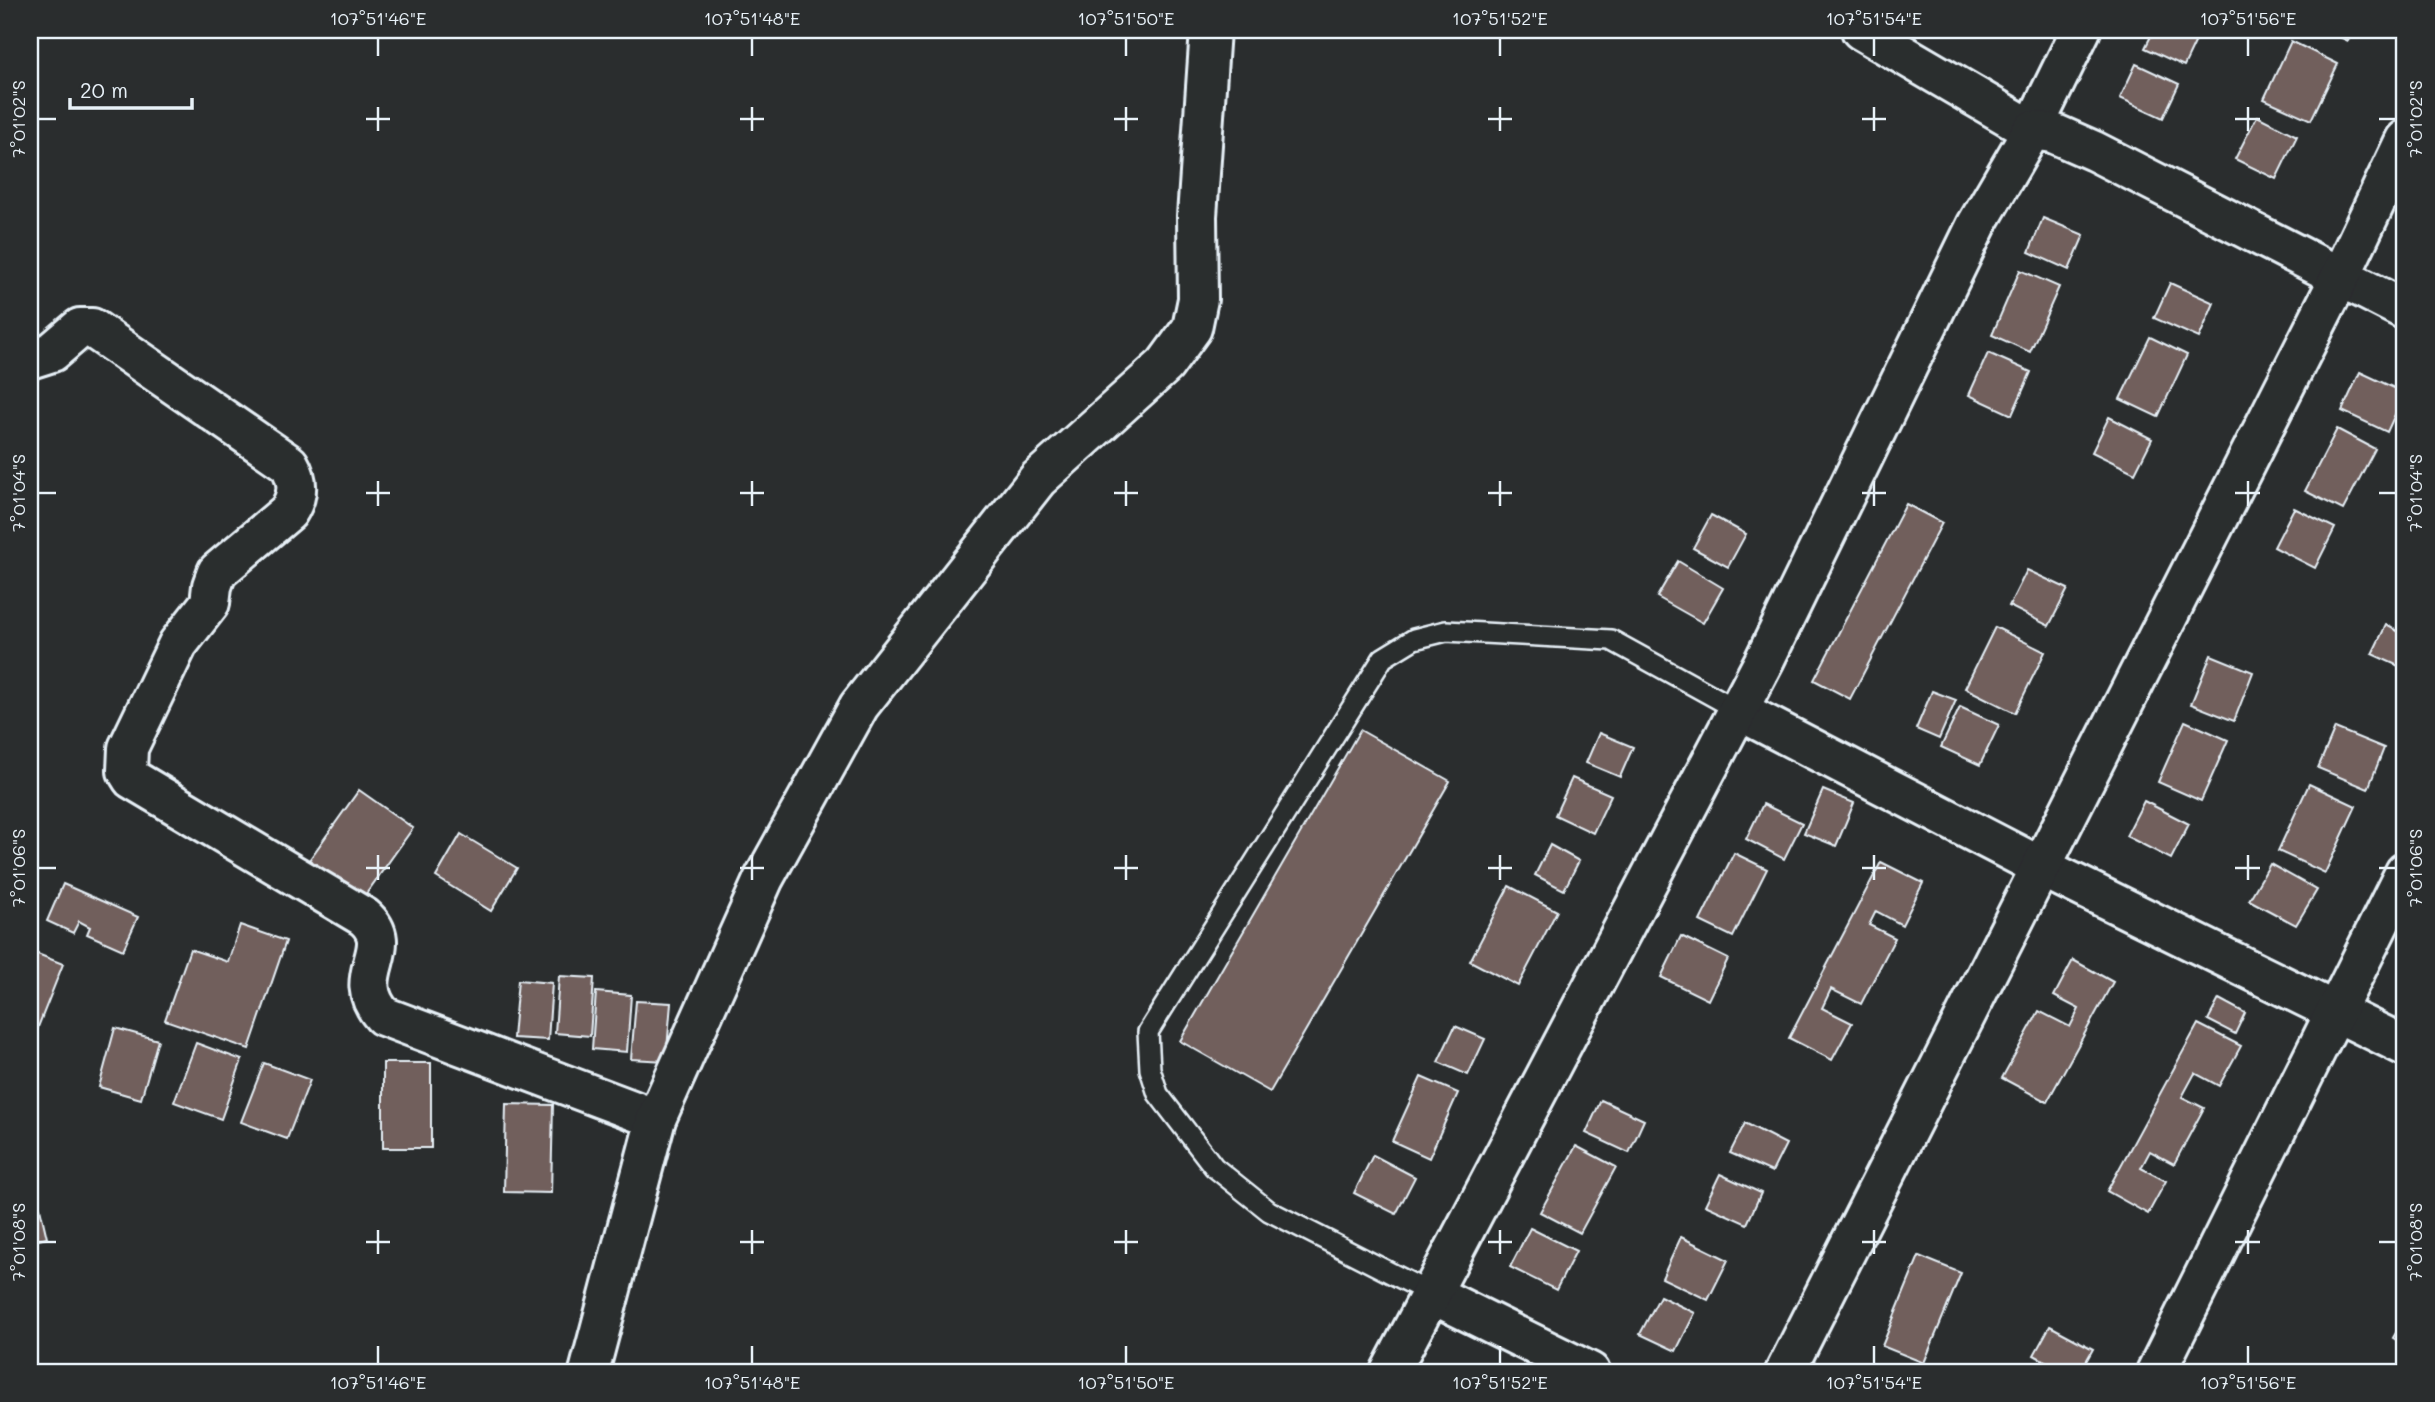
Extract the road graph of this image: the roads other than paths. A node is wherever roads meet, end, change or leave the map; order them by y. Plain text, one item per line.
1 (1210, 30) edge
2 (1861, 30) edge
3 (2081, 30) edge
4 (2032, 130) junction
5 (2405, 141) edge
6 (2340, 277) junction
7 (2405, 310) edge
8 (30, 359) edge
9 (1738, 710) junction
10 (2041, 867) junction
11 (2405, 872) edge
12 (2336, 1011) junction
13 (2405, 1046) edge
14 (656, 1119) junction
15 (1432, 1294) junction
16 (589, 1372) edge
17 (1391, 1372) edge
18 (1590, 1372) edge
19 (1785, 1372) edge
20 (2156, 1372) edge

1 - 14 street
2 - 4 street
3 - 4 street
4 - 6 street
4 - 9 street
5 - 6 street
6 - 7 street
6 - 10 street
8 - 14 street
9 - 10 street
9 - 15 street
9 - 15 lane
10 - 12 street
10 - 19 street
11 - 12 street
12 - 13 street
12 - 20 street
14 - 16 street
15 - 17 street
15 - 18 street

